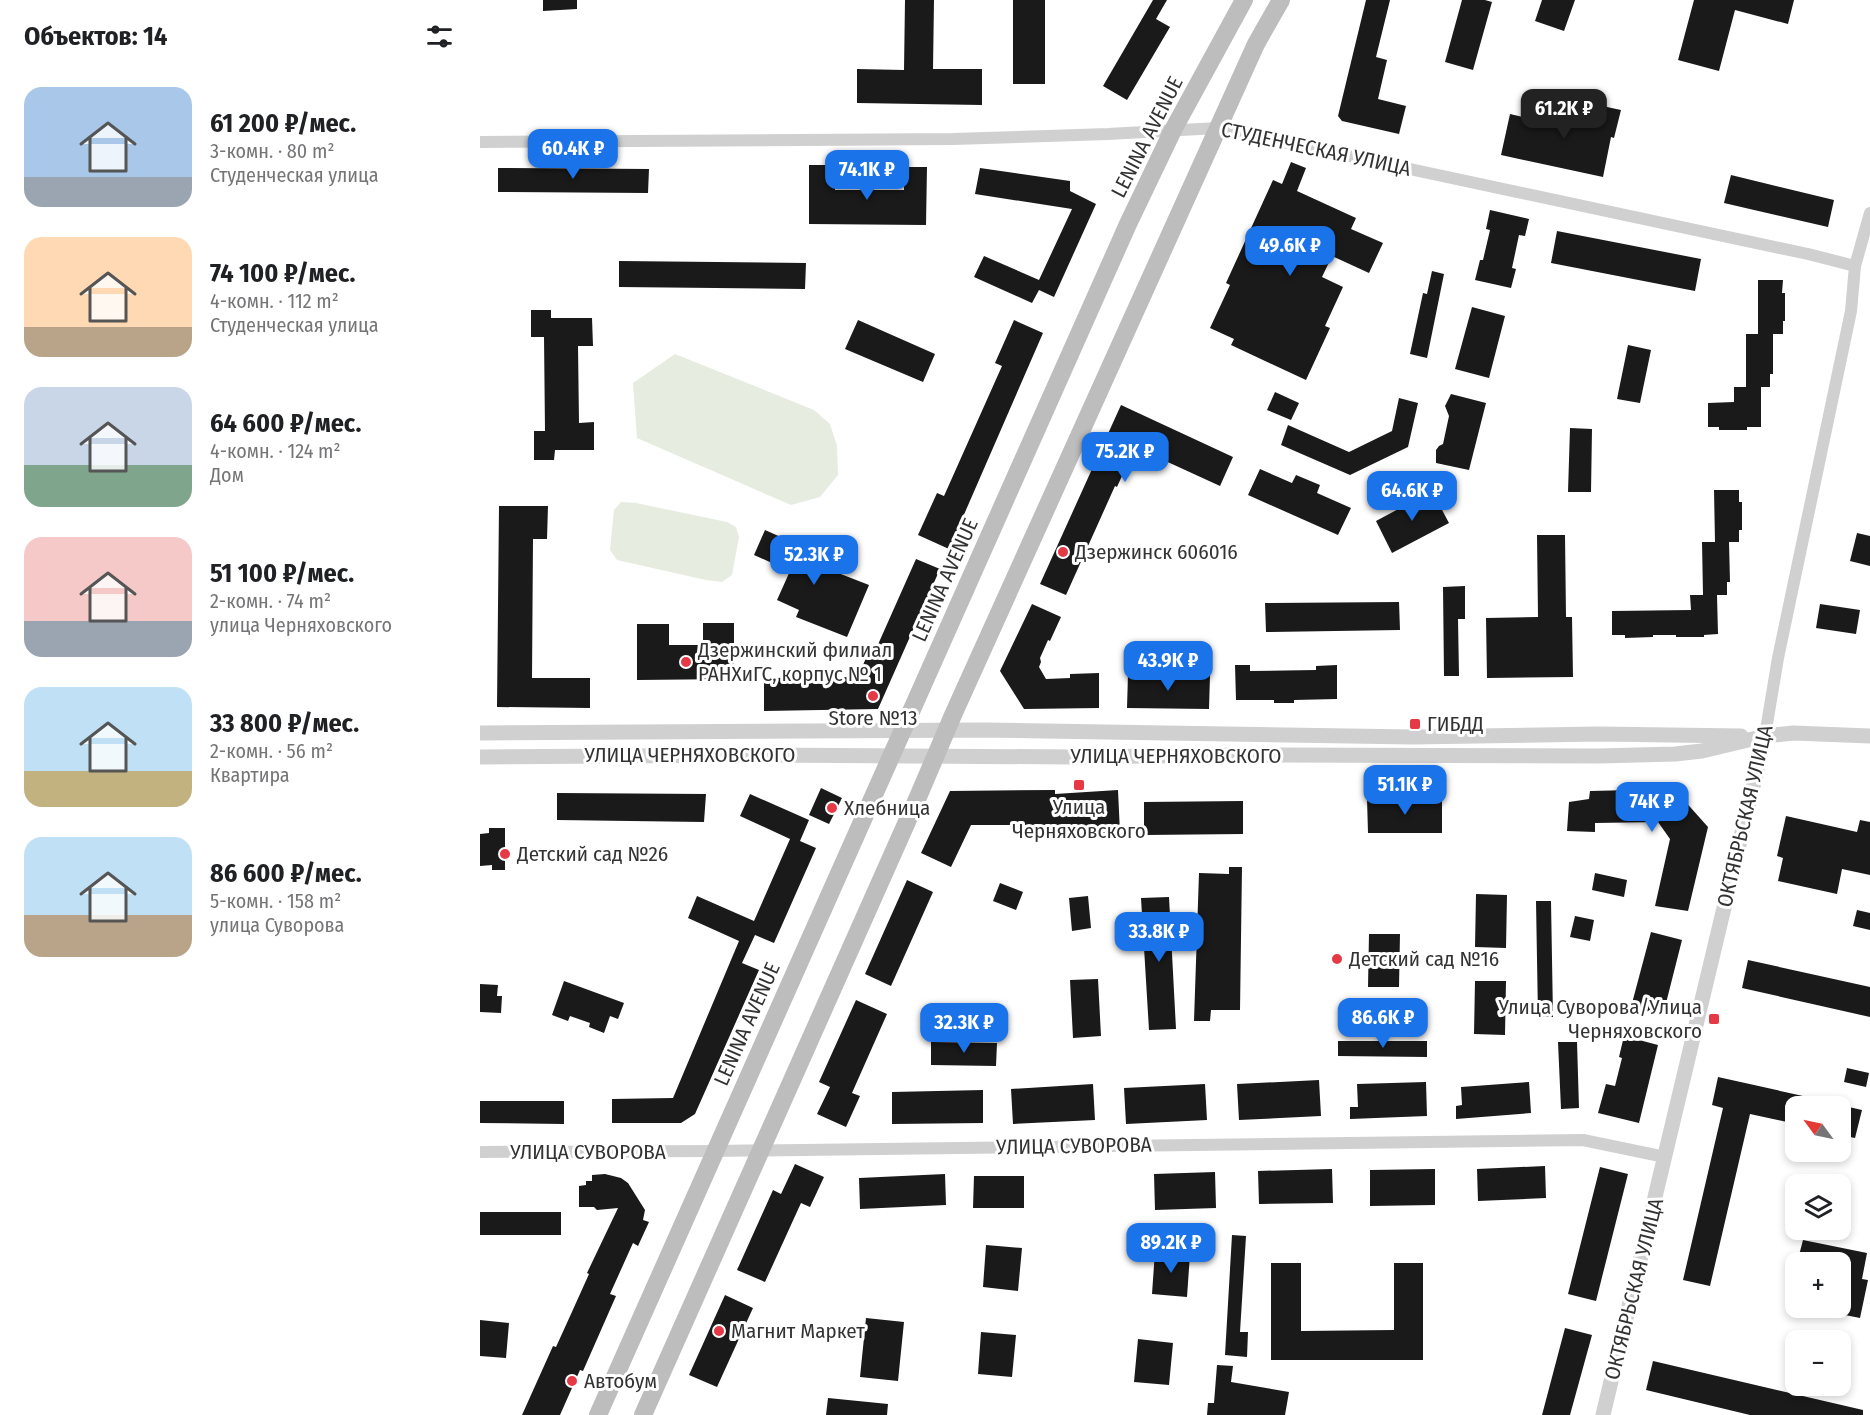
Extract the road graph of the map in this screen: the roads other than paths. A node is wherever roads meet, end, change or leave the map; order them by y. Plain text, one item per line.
1 (1244, 0) edge
2 (1281, 0) edge
3 (1218, 128) junction
4 (1173, 130) junction
5 (480, 142) edge
6 (1870, 213) edge
7 (1855, 266) junction
8 (946, 730) junction
9 (903, 731) junction
10 (480, 733) edge
11 (1765, 736) junction
12 (1870, 736) edge
13 (892, 755) junction
14 (936, 756) junction
15 (480, 757) edge
16 (760, 1150) junction
17 (714, 1151) junction
18 (480, 1152) edge
19 (1665, 1157) junction
20 (598, 1415) edge
21 (643, 1415) edge
22 (1603, 1415) edge

1 - 4 main road, LENINA AVENUE
2 - 3 main road
3 - 4 street, СТУДЕНЧЕСКАЯ УЛИЦА
3 - 7 street, СТУДЕНЧЕСКАЯ УЛИЦА
3 - 8 main road
4 - 5 street, СТУДЕНЧЕСКАЯ УЛИЦА
4 - 9 main road, LENINA AVENUE
6 - 7 street, ОКТЯБРЬСКАЯ УЛИЦА
7 - 11 street, ОКТЯБРЬСКАЯ УЛИЦА
8 - 9 street
8 - 11 street
8 - 14 main road
9 - 10 street
9 - 13 main road, LENINA AVENUE
11 - 12 street, УЛИЦА ЧЕРНЯХОВСКОГО
11 - 14 street, УЛИЦА ЧЕРНЯХОВСКОГО
11 - 19 street, ОКТЯБРЬСКАЯ УЛИЦА
13 - 14 street, УЛИЦА ЧЕРНЯХОВСКОГО
13 - 15 street, УЛИЦА ЧЕРНЯХОВСКОГО
13 - 17 main road, LENINA AVENUE
14 - 16 main road
16 - 17 street, УЛИЦА СУВОРОВА
16 - 19 street, УЛИЦА СУВОРОВА
16 - 21 main road
17 - 18 street, УЛИЦА СУВОРОВА
17 - 20 main road, LENINA AVENUE
19 - 22 street, ОКТЯБРЬСКАЯ УЛИЦА

